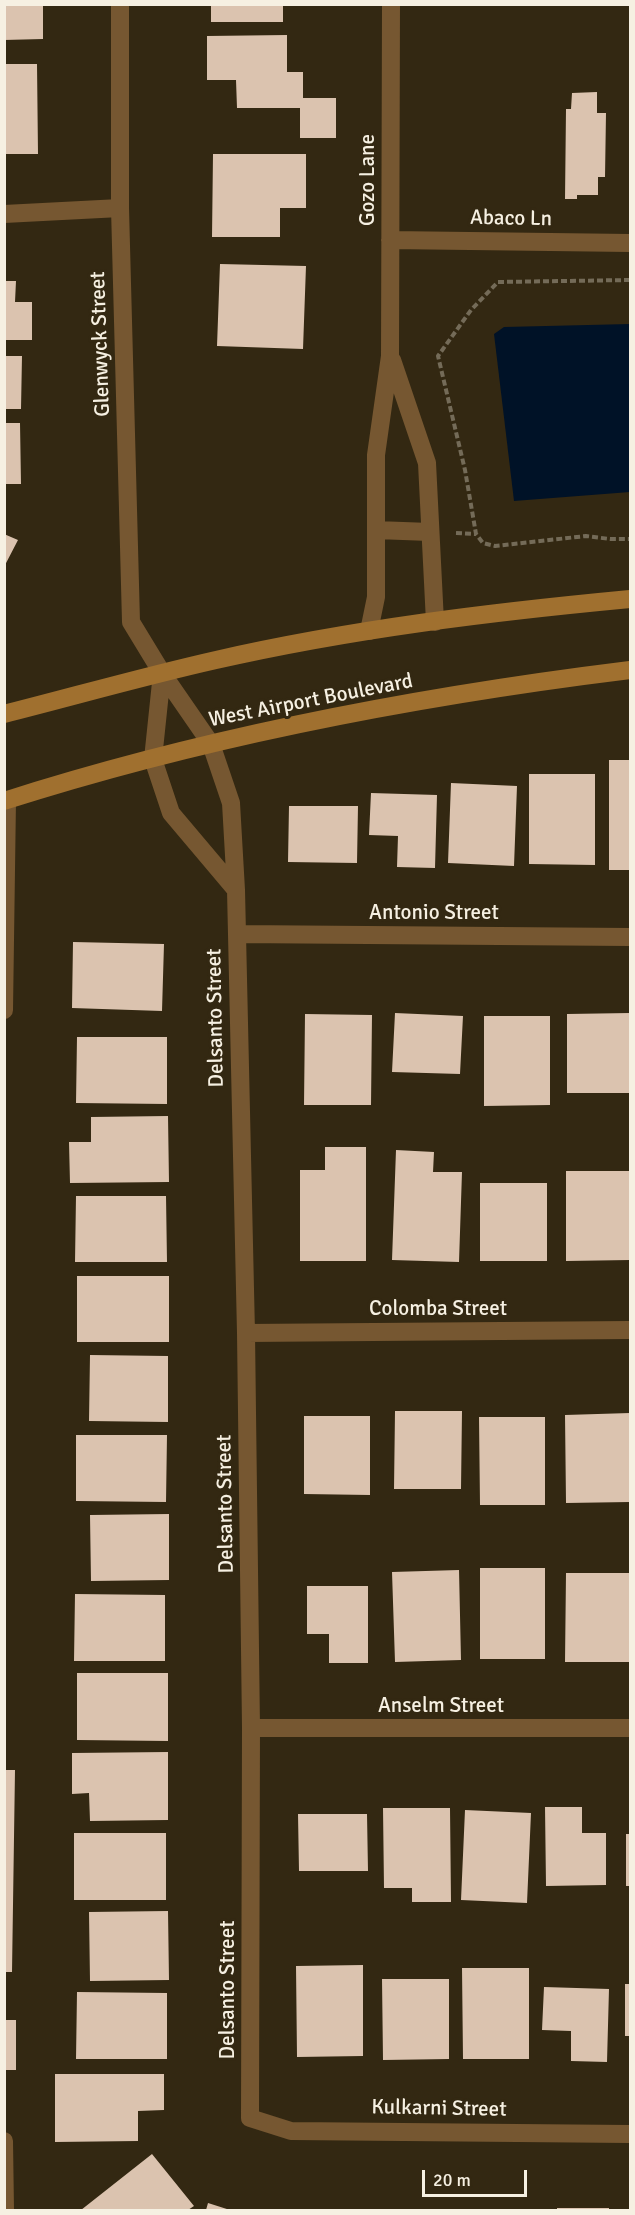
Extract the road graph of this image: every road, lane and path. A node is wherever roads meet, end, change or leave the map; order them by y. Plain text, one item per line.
1 (120, 4) edge
2 (391, 4) edge
3 (120, 208) junction
4 (4, 214) edge
5 (390, 240) junction
6 (630, 243) edge
7 (630, 280) edge
8 (390, 356) junction
9 (376, 530) junction
10 (430, 532) junction
11 (630, 539) edge
12 (630, 599) edge
13 (435, 621) junction
14 (369, 631) junction
15 (630, 670) edge
16 (162, 673) junction
17 (4, 714) edge
18 (210, 744) junction
19 (153, 759) junction
20 (6, 800) edge
21 (236, 890) junction
22 (237, 934) junction
23 (630, 937) edge
24 (4, 1010) edge
25 (630, 1330) edge
26 (246, 1333) junction
27 (251, 1728) junction
28 (630, 1728) edge
29 (250, 2118) joint
30 (630, 2134) edge
31 (4, 2141) edge
32 (5, 2211) edge

1 - 3 street, Glenwyck Street
2 - 5 street, Gozo Lane
3 - 4 street
3 - 16 street, Glenwyck Street
5 - 6 street, Abaco Ln
5 - 8 street, Gozo Lane
7 - 11 path
8 - 9 street
8 - 10 street
9 - 10 street
9 - 14 street
10 - 13 street
12 - 13 main road
13 - 14 main road
14 - 16 main road
15 - 18 main road, West Airport Boulevard
16 - 17 main road
16 - 18 street, Delsanto Street
16 - 19 street
18 - 19 main road, West Airport Boulevard
18 - 21 street, Delsanto Street
19 - 20 main road, West Airport Boulevard
19 - 21 street
20 - 24 street
21 - 22 street, Delsanto Street
22 - 23 street, Antonio Street
22 - 26 street, Delsanto Street
25 - 26 street, Colomba Street
26 - 27 street, Delsanto Street
27 - 28 street, Anselm Street
27 - 29 street, Delsanto Street
29 - 30 street, Kulkarni Street
31 - 32 street

